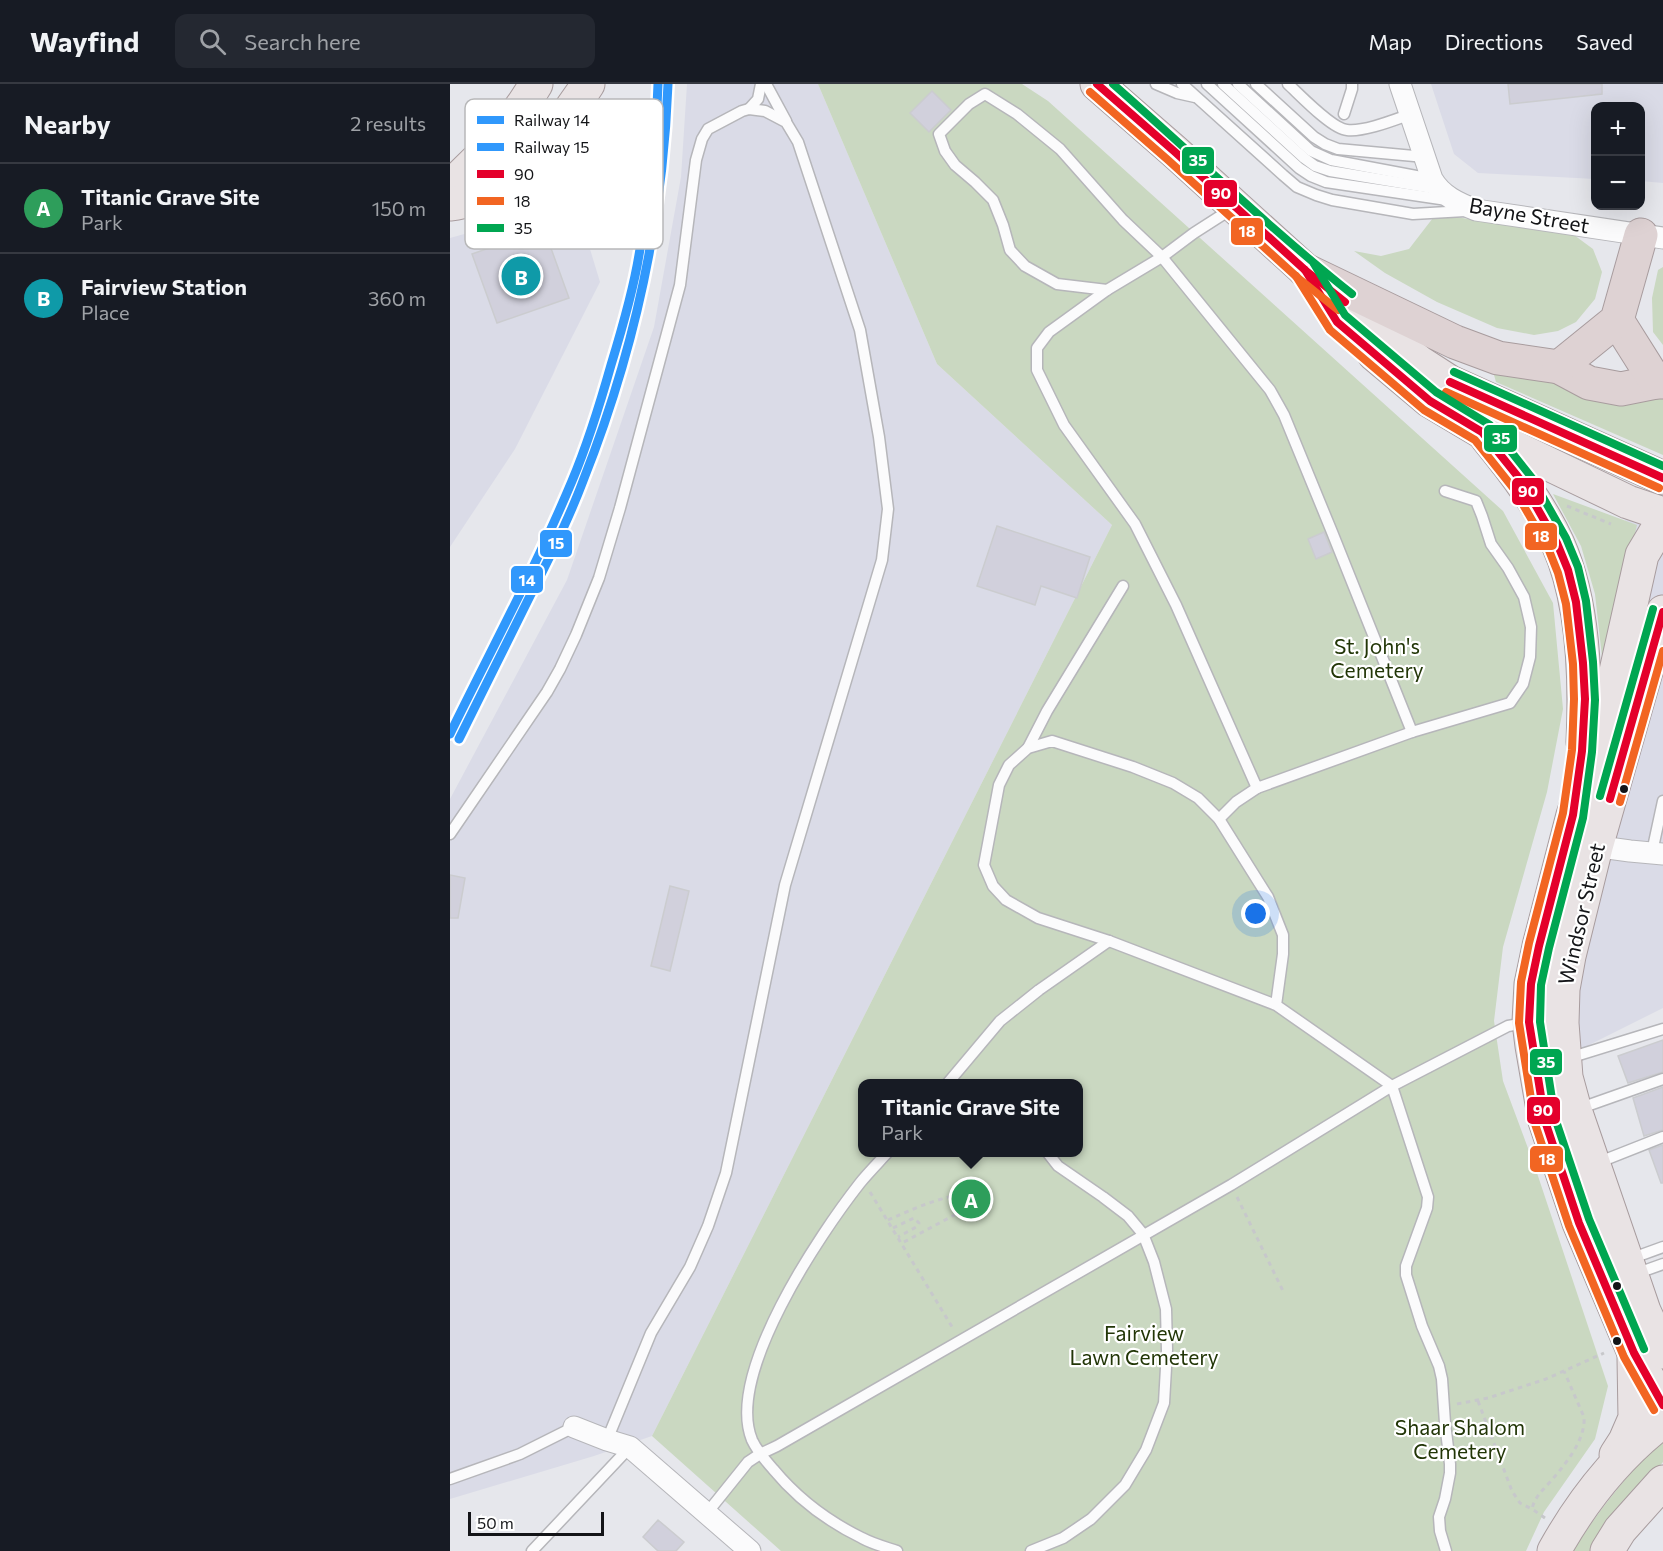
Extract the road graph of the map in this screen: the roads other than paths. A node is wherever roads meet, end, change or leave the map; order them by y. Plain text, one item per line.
1 (536, 84) edge
2 (588, 84) edge
3 (761, 84) edge
4 (766, 84) edge
5 (1097, 84) edge
6 (1156, 84) edge
7 (1182, 84) edge
8 (1207, 84) edge
9 (1223, 84) edge
10 (1238, 84) edge
11 (1256, 84) edge
12 (1288, 84) edge
13 (1352, 84) edge
14 (1400, 84) edge
15 (1197, 98) junction
16 (528, 99) edge
17 (577, 99) edge
18 (749, 109) junction
19 (1344, 114) dead end
20 (1411, 114) junction
21 (786, 122) junction
22 (1425, 157) junction
23 (465, 173) edge
24 (450, 186) edge
25 (1441, 190) junction
26 (465, 200) edge
27 (450, 204) edge
28 (1235, 207) junction
29 (1476, 210) junction
30 (1652, 236) edge
31 (1162, 257) junction
32 (1305, 270) junction
33 (1107, 290) junction
34 (1617, 320) junction
35 (1559, 367) junction
36 (1660, 382) edge
37 (1482, 432) junction
38 (1663, 478) edge
39 (1445, 491) dead end
40 (1663, 514) edge
41 (1663, 520) edge
42 (1123, 586) dead end
43 (1663, 612) edge
44 (1412, 732) junction
45 (1028, 748) junction
46 (1257, 788) junction
47 (1663, 801) edge
48 (1219, 819) junction
49 (450, 834) edge
50 (1579, 834) junction
51 (1657, 853) edge
52 (1109, 941) junction
53 (1276, 1005) junction
54 (1529, 1022) junction
55 (1562, 1023) junction
56 (1663, 1029) edge
57 (1564, 1059) junction
58 (950, 1079) edge
59 (1663, 1079) edge
60 (1392, 1086) junction
61 (1575, 1110) junction
62 (1663, 1137) edge
63 (884, 1157) edge
64 (1051, 1157) edge
65 (1594, 1164) junction
66 (1143, 1234) junction
67 (1663, 1247) edge
68 (1663, 1264) edge
69 (1629, 1268) junction
70 (1634, 1353) edge
71 (1663, 1405) edge
72 (1663, 1421) edge
73 (574, 1427) joint
74 (607, 1440) junction
75 (630, 1447) junction
76 (760, 1454) junction
77 (1604, 1475) junction
78 (450, 1479) edge
79 (1663, 1482) edge
80 (707, 1513) junction
81 (1551, 1536) edge
82 (532, 1551) edge
83 (750, 1551) edge
84 (897, 1551) edge
85 (1031, 1551) edge
86 (1446, 1551) edge
87 (1607, 1551) edge

1 - 16 main road
2 - 17 main road
3 - 18 lane
4 - 21 lane
5 - 28 main road
6 - 15 lane
7 - 15 lane
8 - 25 lane
9 - 25 lane
10 - 25 lane
11 - 22 lane
12 - 20 lane
13 - 19 lane
14 - 20 street
15 - 29 lane
18 - 21 lane
18 - 49 lane
20 - 22 street
21 - 74 lane
22 - 25 street
23 - 24 main road
25 - 29 street, Bayne Street
26 - 27 main road
28 - 31 lane
28 - 32 main road
29 - 30 street, Bayne Street
30 - 34 highway
31 - 33 lane
31 - 33 lane
31 - 44 lane
32 - 35 highway
32 - 37 main road
32 - 38 main road
33 - 46 lane
34 - 35 highway
34 - 36 highway
35 - 36 highway
37 - 40 main road
37 - 50 main road
39 - 44 lane
41 - 50 main road, Windsor Street
42 - 45 lane
43 - 50 main road, Windsor Street
44 - 46 lane
45 - 48 lane
45 - 52 lane
46 - 48 lane
47 - 51 lane
48 - 53 lane
50 - 51 street
50 - 54 main road, Windsor Street
50 - 55 main road, Windsor Street
52 - 53 lane
52 - 58 lane
53 - 60 lane
54 - 55 lane
54 - 60 lane
54 - 70 main road, Windsor Street
55 - 57 main road, Windsor Street
56 - 57 lane
57 - 61 main road, Windsor Street
59 - 61 lane
60 - 66 lane
60 - 86 lane
61 - 65 main road, Windsor Street
62 - 65 lane
63 - 76 lane
64 - 66 lane
65 - 69 main road, Windsor Street
66 - 76 lane
66 - 85 lane
67 - 69 lane
68 - 69 lane
69 - 70 main road, Windsor Street
70 - 71 main road, Windsor Street
70 - 77 main road
72 - 77 main road
73 - 74 street
73 - 78 lane
74 - 75 street
75 - 80 street
75 - 82 lane
76 - 80 lane
76 - 84 lane
77 - 81 main road
79 - 87 main road
80 - 83 street

